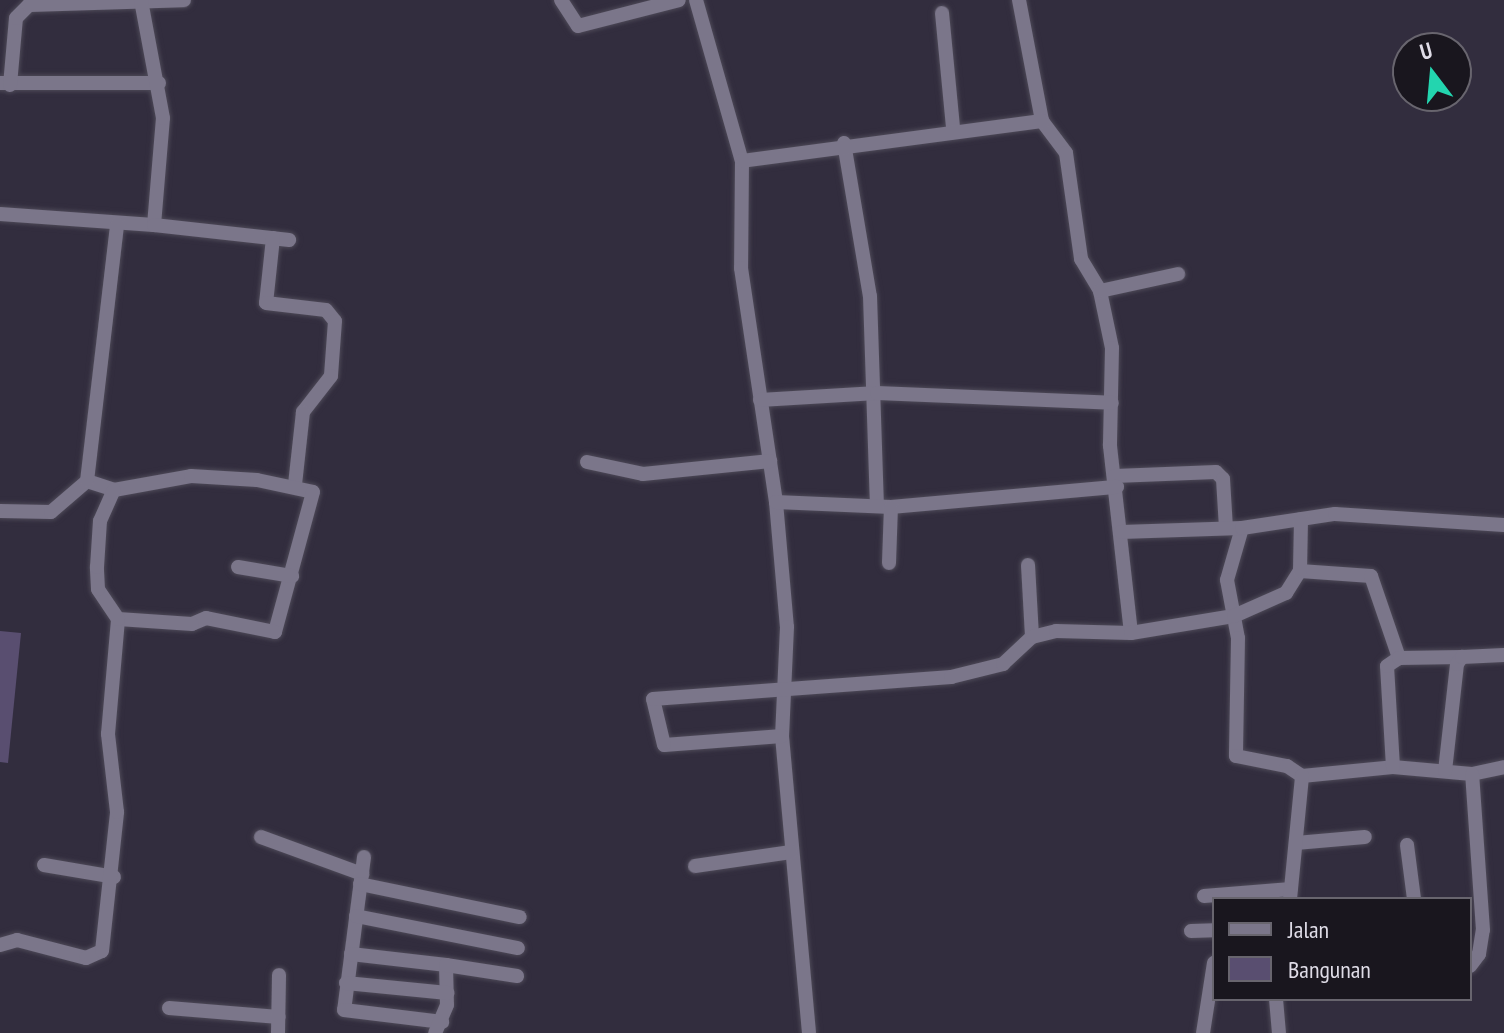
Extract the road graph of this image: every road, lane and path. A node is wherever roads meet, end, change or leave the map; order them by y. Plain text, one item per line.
1 (184, 0) edge
2 (561, 0) edge
3 (679, 0) edge
4 (696, 0) edge
5 (1019, 0) edge
6 (141, 2) edge
7 (942, 13) dead end
8 (159, 83) junction
9 (5, 84) edge
10 (1042, 121) junction
11 (953, 128) junction
12 (844, 143) junction
13 (742, 161) junction
14 (0, 214) edge
15 (117, 224) junction
16 (154, 225) junction
17 (273, 238) junction
18 (289, 240) dead end
19 (1178, 274) dead end
20 (1100, 291) junction
21 (877, 393) junction
22 (760, 400) junction
23 (1112, 403) junction
24 (770, 461) junction
25 (587, 462) dead end
26 (87, 481) junction
27 (1116, 481) junction
28 (295, 485) junction
29 (114, 490) junction
30 (776, 502) junction
31 (884, 506) junction
32 (0, 511) edge
33 (1301, 519) junction
34 (1504, 525) edge
35 (1226, 528) junction
36 (1242, 528) junction
37 (1121, 532) junction
38 (889, 563) dead end
39 (1028, 565) dead end
40 (238, 567) dead end
41 (1300, 571) junction
42 (292, 576) junction
43 (1234, 616) junction
44 (118, 619) junction
45 (1131, 633) junction
46 (1032, 637) junction
47 (1504, 655) edge
48 (1462, 657) junction
49 (1399, 658) junction
50 (783, 686) junction
51 (782, 736) junction
52 (1393, 767) junction
53 (1504, 767) edge
54 (1445, 771) junction
55 (1472, 774) junction
56 (1302, 776) junction
57 (261, 837) dead end
58 (1365, 837) dead end
59 (1296, 843) junction
60 (1407, 845) dead end
61 (791, 852) junction
62 (364, 857) dead end
63 (44, 865) dead end
64 (695, 866) dead end
65 (114, 877) junction
66 (361, 879) junction
67 (1291, 894) edge
68 (1204, 896) dead end
69 (1414, 897) edge
70 (356, 916) junction
71 (520, 917) dead end
72 (1212, 930) edge
73 (1191, 931) dead end
74 (0, 945) edge
75 (518, 948) dead end
76 (351, 954) junction
77 (1472, 963) edge
78 (446, 965) junction
79 (279, 975) dead end
80 (517, 976) dead end
81 (346, 983) junction
82 (1212, 989) edge
83 (448, 993) junction
84 (1276, 1001) edge
85 (169, 1008) dead end
86 (279, 1017) junction
87 (438, 1027) edge
88 (278, 1033) edge
89 (809, 1033) edge
90 (1203, 1033) edge
91 (1279, 1033) edge

1 - 6 street
2 - 3 street
4 - 13 street
5 - 10 street
6 - 8 street
6 - 9 street
7 - 11 street
8 - 9 street
8 - 16 street
10 - 11 street
10 - 20 street
11 - 12 street
12 - 13 street
12 - 21 street
13 - 22 street
14 - 15 street
15 - 16 street
15 - 26 street
16 - 17 street
17 - 18 street
17 - 28 street
19 - 20 street
20 - 23 street
21 - 22 street
21 - 23 street
21 - 31 street
22 - 24 street
23 - 27 street
24 - 25 street
24 - 30 street
26 - 29 street
26 - 32 street
27 - 31 street
27 - 35 street
27 - 37 street
28 - 29 street
28 - 42 street
29 - 44 street
30 - 31 street
30 - 50 street
31 - 38 street
33 - 34 street
33 - 36 street
33 - 41 street
35 - 36 street
35 - 37 street
36 - 43 street
37 - 45 street
39 - 46 street
40 - 42 street
41 - 43 street
41 - 49 street
42 - 44 street
43 - 45 street
43 - 56 street
44 - 65 street
45 - 46 street
46 - 50 street
47 - 48 street
48 - 49 street
48 - 54 street
49 - 52 street
50 - 51 street
50 - 51 street
51 - 61 street
52 - 54 street
52 - 56 street
53 - 55 street
54 - 55 street
55 - 77 street
56 - 59 street
57 - 66 street
58 - 59 street
59 - 67 street
60 - 69 street
61 - 64 street
61 - 89 street
62 - 66 street
63 - 65 street
65 - 74 street
66 - 70 street
66 - 71 street
67 - 68 street
70 - 75 street
70 - 76 street
72 - 73 street
76 - 78 street
76 - 81 street
78 - 80 street
78 - 83 street
79 - 86 street
81 - 83 street
81 - 87 street
82 - 90 street
83 - 87 street
84 - 91 street
85 - 86 street
86 - 88 street

